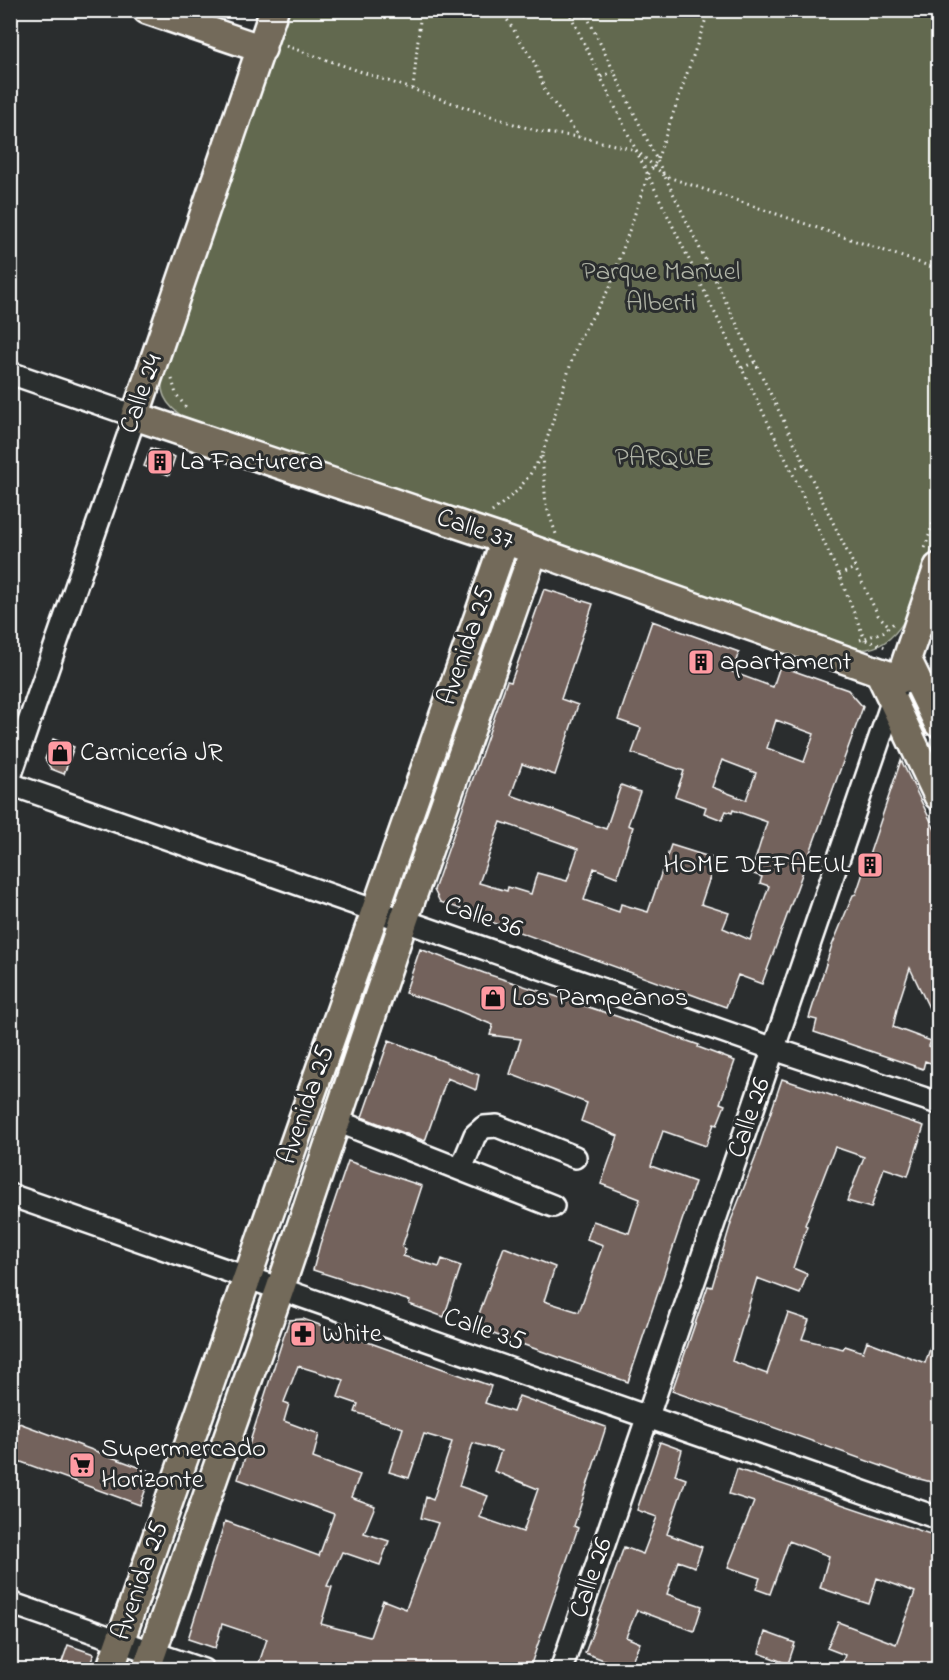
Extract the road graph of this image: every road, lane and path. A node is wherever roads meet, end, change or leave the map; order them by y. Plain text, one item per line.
1 (147, 10) edge
2 (421, 10) edge
3 (501, 10) edge
4 (568, 10) edge
5 (584, 10) edge
6 (709, 10) edge
7 (273, 11) edge
8 (272, 47) junction
9 (614, 71) junction
10 (601, 77) junction
11 (413, 90) junction
12 (580, 137) junction
13 (636, 150) junction
14 (657, 160) junction
15 (653, 166) junction
16 (648, 176) junction
17 (665, 176) junction
18 (708, 264) junction
19 (939, 269) edge
20 (694, 271) junction
21 (755, 362) junction
22 (742, 368) junction
23 (172, 372) dead end
24 (10, 373) edge
25 (191, 412) dead end
26 (135, 416) junction
27 (542, 455) junction
28 (805, 464) junction
29 (791, 470) junction
30 (939, 507) edge
31 (486, 516) dead end
32 (505, 540) junction
33 (546, 546) junction
34 (930, 562) edge
35 (855, 568) junction
36 (839, 574) junction
37 (895, 621) dead end
38 (890, 627) junction
39 (852, 640) dead end
40 (864, 640) junction
41 (906, 682) edge
42 (939, 723) edge
43 (10, 777) edge
44 (10, 784) edge
45 (939, 796) edge
46 (374, 910) junction
47 (404, 920) junction
48 (774, 1049) junction
49 (939, 1103) edge
50 (337, 1121) junction
51 (575, 1157) dead end
52 (461, 1170) junction
53 (10, 1195) edge
54 (554, 1206) dead end
55 (248, 1278) junction
56 (280, 1289) junction
57 (648, 1417) junction
58 (939, 1518) edge
59 (10, 1602) edge
60 (120, 1641) junction
61 (149, 1661) edge
62 (110, 1670) edge
63 (203, 1670) edge
64 (561, 1670) edge

1 - 8 main road
2 - 11 path
3 - 12 path
4 - 10 path
5 - 9 path
6 - 14 path
7 - 8 main road, Calle 24
8 - 11 path
8 - 26 main road, Calle 24
9 - 10 path
9 - 14 path
10 - 13 path
11 - 12 path
12 - 13 path
13 - 15 path
13 - 16 path
14 - 15 path
14 - 17 path
15 - 16 path
15 - 17 path
16 - 20 path
16 - 27 path
17 - 18 path
17 - 19 path
18 - 20 path
18 - 21 path
20 - 22 path
21 - 22 path
21 - 28 path
22 - 29 path
23 - 25 path
24 - 26 street, Calle 37
26 - 32 main road, Calle 37
26 - 43 street, Calle 24
27 - 31 path
27 - 33 path
28 - 29 path
28 - 35 path
29 - 36 path
30 - 34 path
32 - 33 main road, Calle 37
32 - 46 main road, Avenida 25
33 - 41 main road, Calle 37
33 - 47 main road, Avenida 25
34 - 41 main road, Calle 26
35 - 36 path
35 - 38 path
36 - 40 path
37 - 38 path
38 - 40 path
39 - 40 path
41 - 42 main road
41 - 45 main road
41 - 48 street, Calle 26
44 - 46 street, Calle 36
46 - 47 street, Calle 36
46 - 55 main road, Avenida 25
47 - 48 street, Calle 36
47 - 50 main road, Avenida 25
48 - 49 street, Calle 36
48 - 57 street, Calle 26
50 - 52 street
50 - 56 main road, Avenida 25
51 - 52 street
52 - 54 street
53 - 55 street, Calle 35
55 - 56 street, Calle 35
55 - 60 main road, Avenida 25
56 - 57 street, Calle 35
56 - 61 main road, Avenida 25
57 - 58 street, Calle 35
57 - 64 street, Calle 26
59 - 60 street
60 - 61 street
60 - 62 main road, Avenida 25
61 - 63 street

